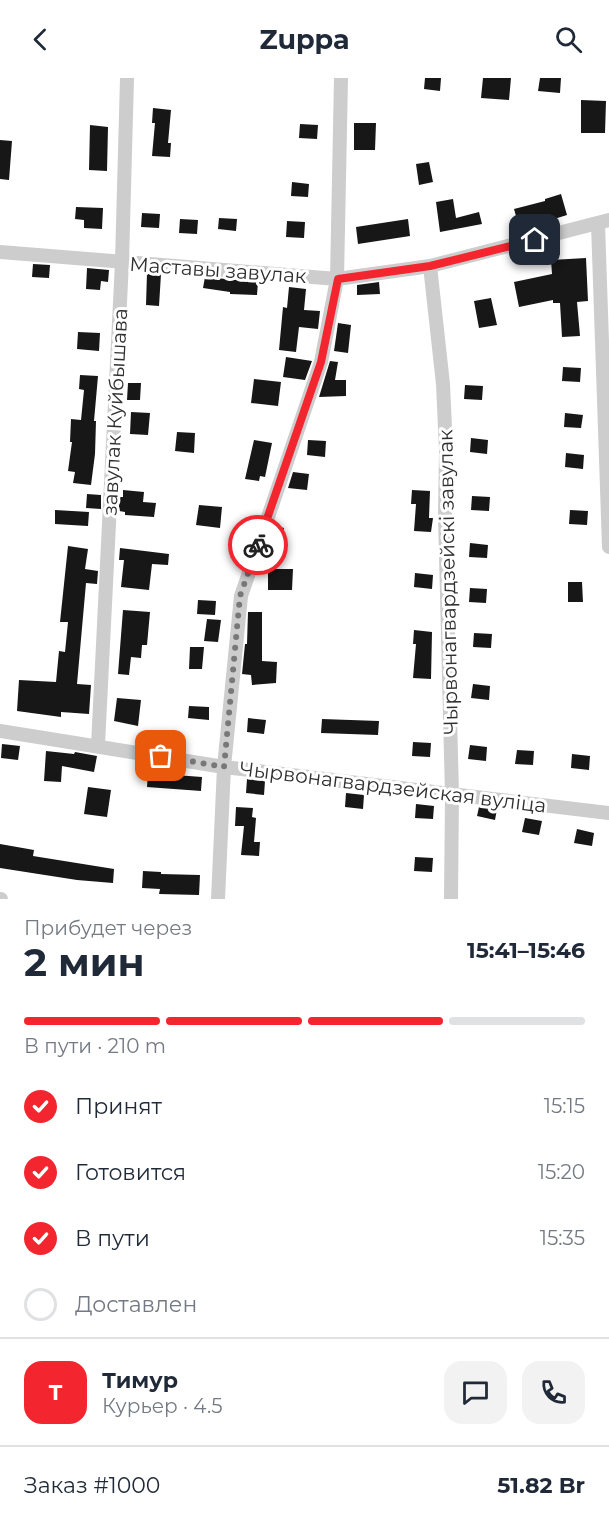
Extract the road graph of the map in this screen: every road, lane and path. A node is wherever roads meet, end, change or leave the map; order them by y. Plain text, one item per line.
1 (128, 78) edge
2 (341, 78) edge
3 (604, 222) edge
4 (0, 252) edge
5 (122, 262) junction
6 (430, 266) junction
7 (338, 279) junction
8 (609, 547) edge
9 (0, 731) edge
10 (98, 745) junction
11 (224, 767) junction
12 (452, 795) junction
13 (609, 813) edge
14 (218, 899) edge
15 (452, 899) edge

1 - 5 street, завулак Куйбышава
2 - 7 street
3 - 6 street, Маставы завулак
3 - 8 street
4 - 5 street, Маставы завулак
5 - 7 street, Маставы завулак
5 - 10 street, завулак Куйбышава
6 - 7 street, Маставы завулак
6 - 12 street, Чырвонагвардзейскі завулак
7 - 11 street
9 - 10 street, Чырвонагвардзейская вуліца
10 - 11 street, Чырвонагвардзейская вуліца
11 - 12 street, Чырвонагвардзейская вуліца
11 - 14 street
12 - 13 street, Чырвонагвардзейская вуліца
12 - 15 street, Чырвонагвардзейскі завулак

